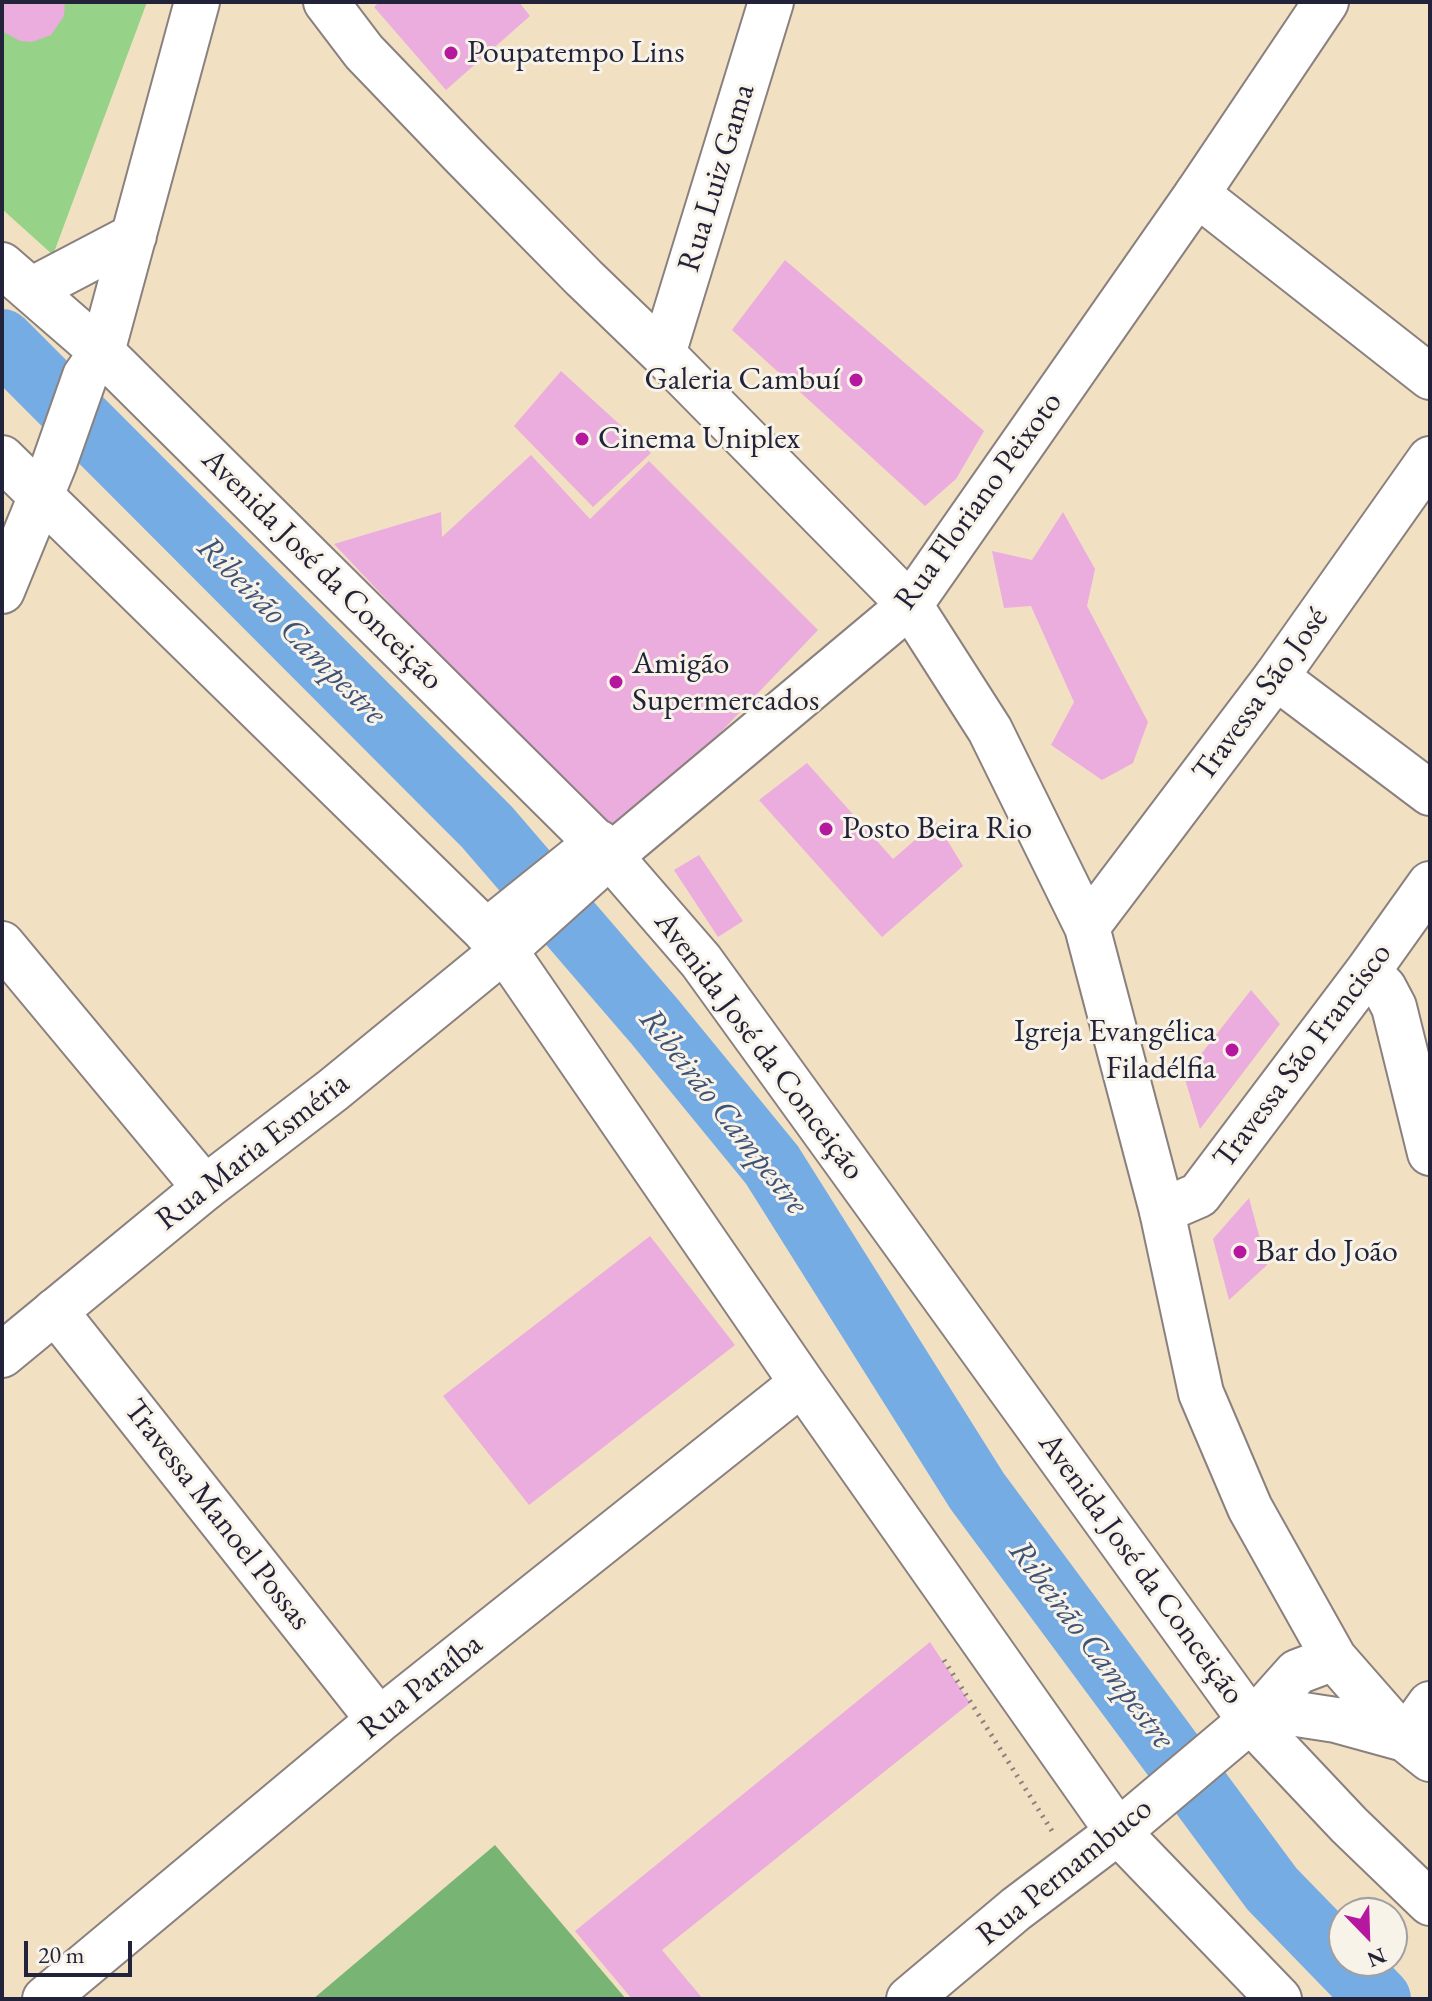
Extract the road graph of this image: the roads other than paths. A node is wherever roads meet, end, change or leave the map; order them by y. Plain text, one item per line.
1 (197, 2) edge
2 (326, 2) edge
3 (771, 2) edge
4 (1326, 2) edge
5 (1197, 194) junction
6 (134, 236) junction
7 (16, 277) edge
8 (663, 354) junction
9 (94, 364) junction
10 (1430, 377) edge
11 (2, 458) edge
12 (1430, 459) edge
13 (48, 479) junction
14 (2, 591) edge
15 (910, 605) junction
16 (1276, 677) junction
17 (1430, 793) edge
18 (597, 855) junction
19 (1430, 884) edge
20 (1087, 927) junction
21 (502, 935) junction
22 (2, 944) edge
23 (1368, 971) junction
24 (1430, 1153) edge
25 (205, 1188) junction
26 (1162, 1211) junction
27 (55, 1311) junction
28 (2, 1355) edge
29 (802, 1383) junction
30 (1334, 1658) junction
31 (1430, 1704) edge
32 (1257, 1715) junction
33 (379, 1720) junction
34 (1417, 1749) edge
35 (1125, 1826) junction
36 (1430, 1903) edge
37 (45, 1999) edge
38 (909, 1999) edge
39 (1279, 1999) edge

1 - 6 street
2 - 8 street
3 - 8 street, Rua Luiz Gama
4 - 5 street, Rua Floriano Peixoto
5 - 10 street
5 - 15 street, Rua Floriano Peixoto
6 - 7 street
6 - 9 street
7 - 9 street, Avenida José da Conceição
8 - 15 street
9 - 13 street
9 - 18 street, Avenida José da Conceição
11 - 13 street
12 - 16 street, Travessa São José
13 - 14 street
13 - 21 street
15 - 18 street, Rua Floriano Peixoto
15 - 20 street
16 - 17 street
16 - 20 street, Travessa São José
18 - 21 street, Rua Floriano Peixoto
18 - 32 street, Avenida José da Conceição
19 - 23 street, Travessa São Francisco
20 - 26 street
21 - 25 street, Rua Maria Esméria
21 - 29 street
22 - 25 street
23 - 24 street
23 - 26 street, Travessa São Francisco
25 - 27 street, Rua Maria Esméria
26 - 30 street
27 - 28 street, Rua Maria Esméria
27 - 33 street, Travessa Manoel Possas
29 - 33 street, Rua Paraíba
29 - 35 street
30 - 32 street, Rua Pernambuco
30 - 34 street
31 - 34 street
32 - 34 street
32 - 35 street, Rua Pernambuco
32 - 36 street, Avenida José da Conceição
33 - 37 street, Rua Paraíba
35 - 38 street, Rua Pernambuco
35 - 39 street

